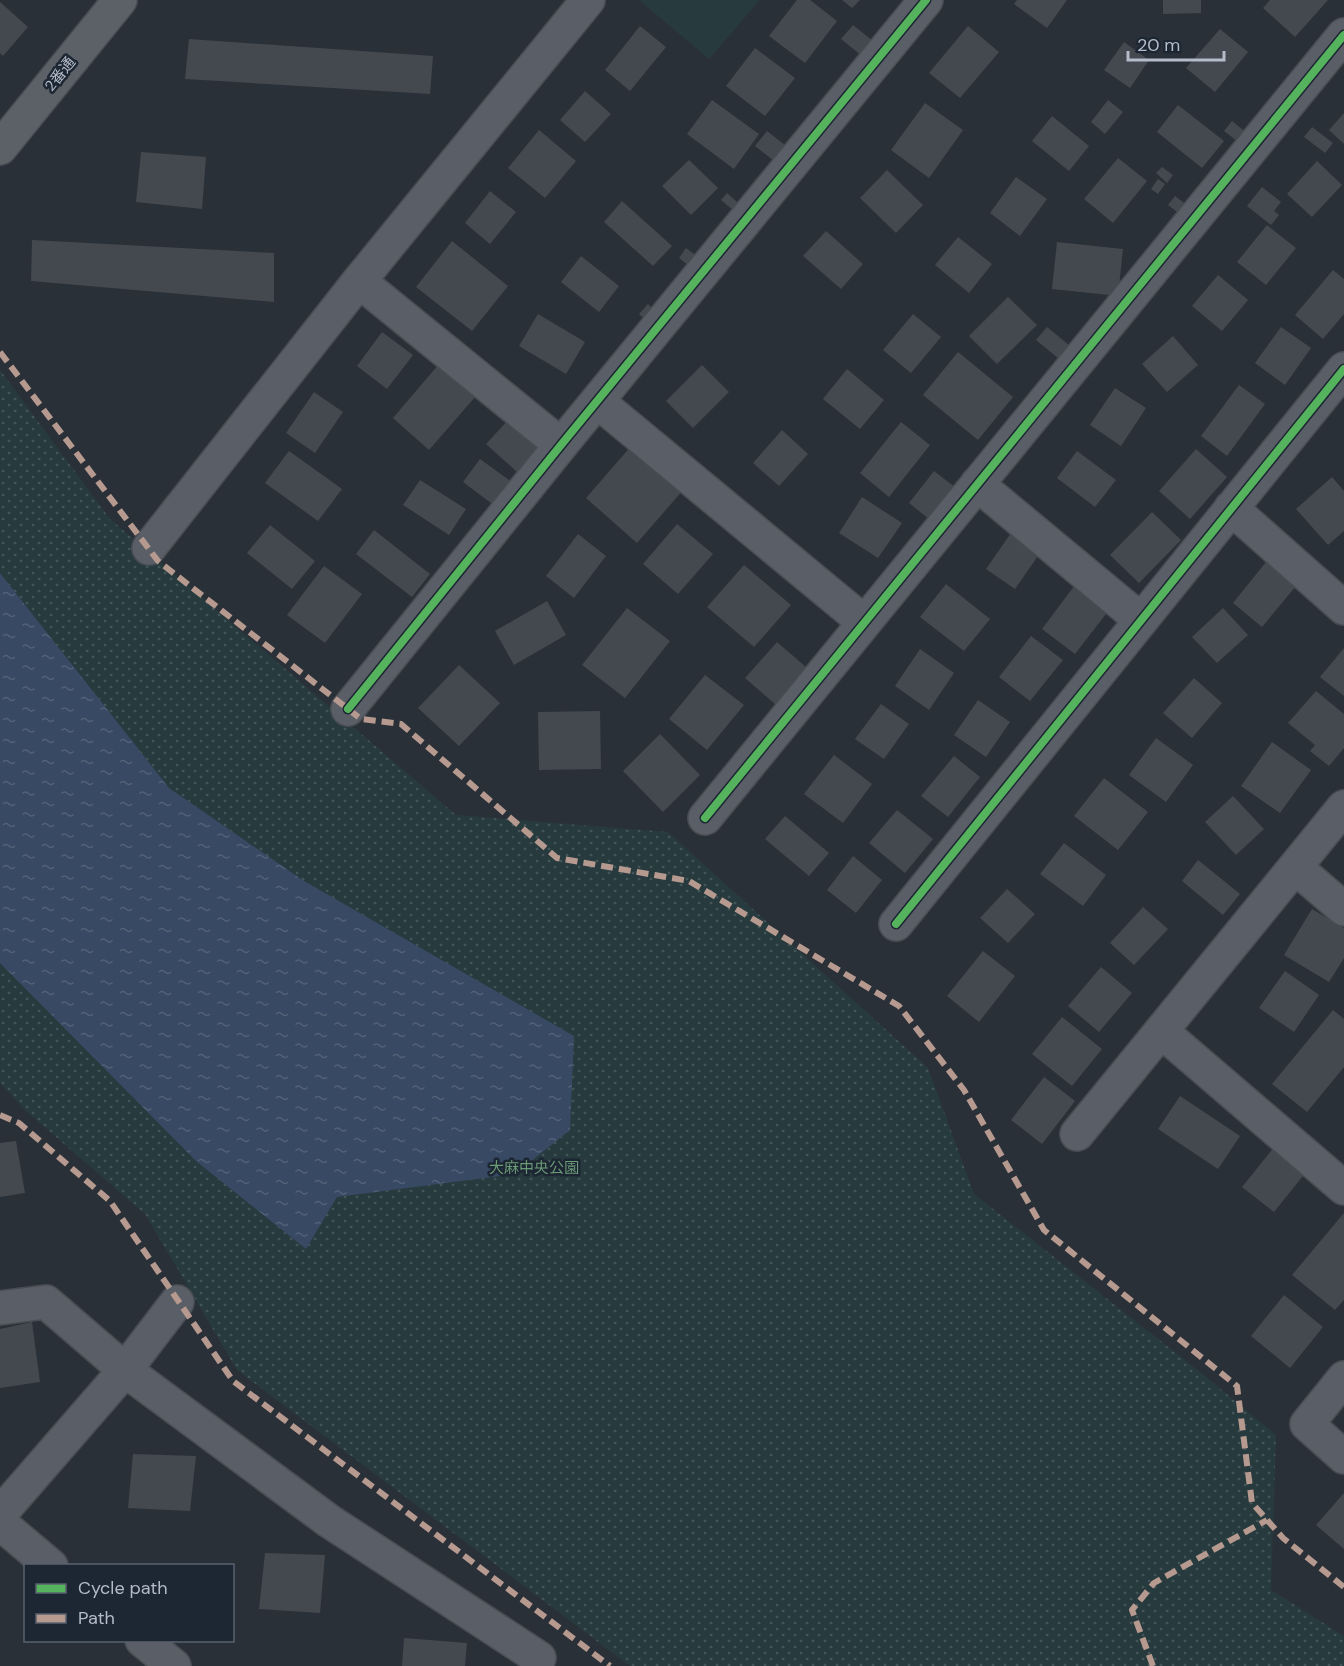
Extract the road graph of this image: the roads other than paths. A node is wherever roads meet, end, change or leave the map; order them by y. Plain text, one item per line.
1 (120, 0) edge
2 (588, 0) edge
3 (926, 0) edge
4 (1344, 35) edge
5 (0, 148) edge
6 (359, 281) junction
7 (1344, 369) edge
8 (597, 401) junction
9 (561, 445) junction
10 (977, 484) junction
11 (1231, 508) junction
12 (149, 548) dead end
13 (1344, 608) edge
14 (1141, 620) junction
15 (864, 622) junction
16 (348, 709) dead end
17 (1344, 807) edge
18 (705, 818) dead end
19 (1295, 867) junction
20 (1344, 909) edge
21 (896, 924) dead end
22 (1161, 1032) junction
23 (1077, 1134) dead end
24 (1344, 1188) edge
25 (177, 1302) dead end
26 (0, 1308) edge
27 (125, 1370) junction
28 (1344, 1378) edge
29 (1344, 1457) edge
30 (0, 1514) edge
31 (0, 1523) edge
32 (49, 1564) edge
33 (143, 1642) edge
34 (174, 1666) edge
35 (536, 1666) edge

1 - 5 main road, 2番通
2 - 6 street
3 - 8 street
4 - 10 street
6 - 9 street
6 - 12 street
7 - 11 street
8 - 9 street
8 - 15 street
9 - 16 street
10 - 14 street
10 - 15 street
11 - 13 street
11 - 14 street
14 - 21 street
15 - 18 street
17 - 19 street
19 - 20 street
19 - 22 street
22 - 23 street
22 - 24 street
25 - 27 street
26 - 27 street
27 - 30 street
27 - 35 street
28 - 29 street
31 - 32 street
33 - 34 street

